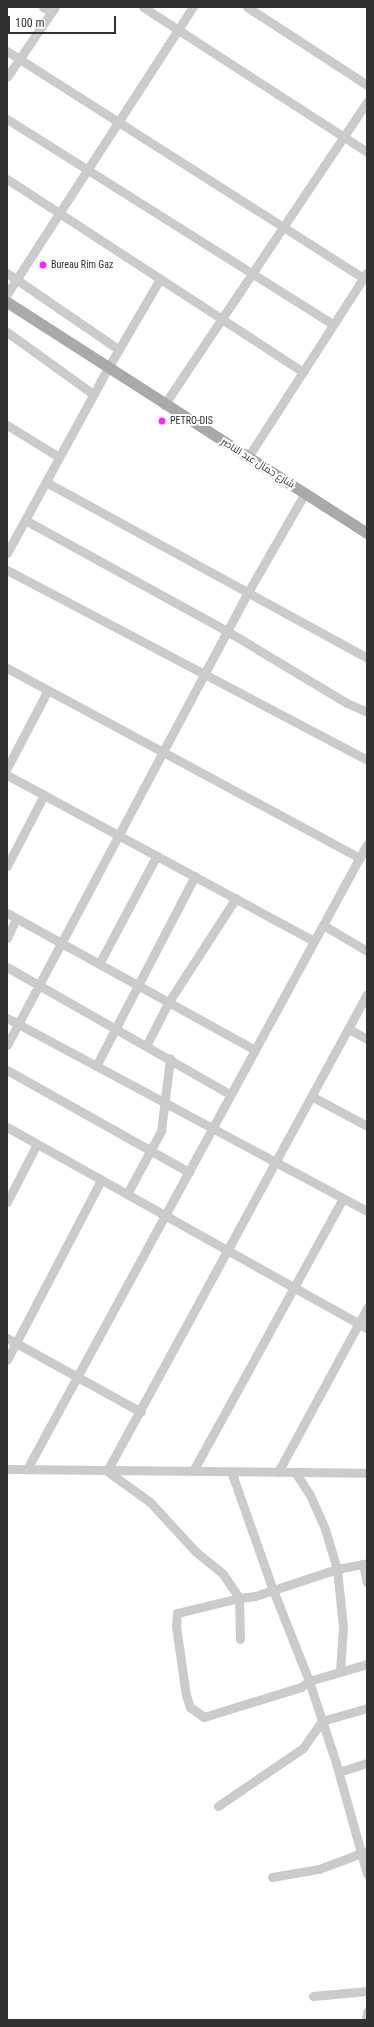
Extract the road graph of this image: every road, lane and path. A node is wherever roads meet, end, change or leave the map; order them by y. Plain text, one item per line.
1 (43, 7) edge
2 (143, 7) edge
3 (193, 7) edge
4 (247, 7) edge
5 (53, 10) edge
6 (178, 30) junction
7 (7, 52) edge
8 (19, 59) junction
9 (7, 76) edge
10 (367, 85) edge
11 (367, 102) edge
12 (7, 119) edge
13 (117, 123) junction
14 (344, 137) junction
15 (367, 152) edge
16 (87, 169) junction
17 (7, 179) edge
18 (61, 213) junction
19 (283, 228) junction
20 (7, 273) edge
21 (253, 274) junction
22 (365, 275) edge
23 (17, 279) junction
24 (160, 279) junction
25 (7, 294) edge
26 (7, 302) edge
27 (222, 320) junction
28 (332, 324) junction
29 (7, 332) edge
30 (118, 350) junction
31 (108, 368) junction
32 (302, 371) junction
33 (93, 394) junction
34 (164, 405) junction
35 (7, 425) edge
36 (248, 456) junction
37 (59, 457) junction
38 (46, 482) junction
39 (305, 493) junction
40 (25, 520) junction
41 (367, 534) edge
42 (7, 552) edge
43 (7, 570) edge
44 (248, 592) junction
45 (228, 631) junction
46 (367, 658) edge
47 (7, 668) edge
48 (204, 674) junction
49 (48, 690) junction
50 (367, 712) edge
51 (163, 752) junction
52 (367, 760) edge
53 (7, 768) edge
54 (7, 775) edge
55 (44, 795) junction
56 (118, 834) junction
57 (367, 844) edge
58 (157, 855) junction
59 (360, 858) junction
60 (7, 866) edge
61 (194, 876) junction
62 (236, 898) junction
63 (7, 913) edge
64 (16, 918) junction
65 (323, 925) junction
66 (7, 938) edge
67 (314, 941) junction
68 (60, 943) junction
69 (367, 951) edge
70 (99, 964) junction
71 (7, 967) edge
72 (39, 984) junction
73 (138, 985) junction
74 (367, 994) edge
75 (168, 1003) junction
76 (7, 1018) edge
77 (18, 1024) junction
78 (115, 1028) junction
79 (349, 1029) junction
80 (367, 1039) edge
81 (7, 1045) edge
82 (146, 1046) junction
83 (255, 1050) junction
84 (170, 1059) junction
85 (96, 1066) junction
86 (7, 1070) edge
87 (230, 1094) junction
88 (313, 1097) junction
89 (163, 1102) junction
90 (367, 1126) edge
91 (7, 1127) edge
92 (213, 1128) junction
93 (37, 1144) junction
94 (151, 1151) junction
95 (278, 1162) junction
96 (189, 1172) junction
97 (102, 1180) junction
98 (127, 1194) junction
99 (343, 1198) junction
100 (7, 1202) edge
101 (367, 1211) edge
102 (165, 1215) junction
103 (229, 1251) junction
104 (294, 1287) junction
105 (367, 1308) edge
106 (358, 1323) junction
107 (367, 1328) edge
108 (7, 1338) edge
109 (17, 1344) junction
110 (7, 1360) edge
111 (77, 1376) junction
112 (141, 1412) junction
113 (367, 1465) edge
114 (7, 1469) edge
115 (27, 1469) junction
116 (107, 1471) junction
117 (193, 1471) junction
118 (231, 1471) junction
119 (278, 1472) junction
120 (295, 1472) junction
121 (365, 1473) edge
122 (365, 1564) edge
123 (337, 1569) junction
124 (367, 1583) edge
125 (273, 1590) junction
126 (239, 1598) junction
127 (240, 1639) dead end
128 (367, 1664) edge
129 (340, 1671) junction
130 (309, 1681) junction
131 (367, 1708) edge
132 (322, 1721) junction
133 (367, 1763) edge
134 (339, 1772) junction
135 (218, 1806) dead end
136 (364, 1852) edge
137 (367, 1874) edge
138 (272, 1877) dead end
139 (367, 1991) edge
140 (313, 1996) dead end
141 (367, 2012) edge
142 (366, 2020) edge

1 - 5 street
2 - 6 street
3 - 6 street
4 - 10 street
5 - 8 street
6 - 13 street
6 - 14 street
7 - 8 street
8 - 9 street
8 - 13 street
11 - 14 street
12 - 16 street
13 - 16 street
13 - 19 street
14 - 15 street
14 - 19 street
16 - 18 street
16 - 21 street
17 - 18 street
18 - 23 street
18 - 24 street
19 - 21 street
19 - 22 street
20 - 23 street
21 - 27 street
21 - 28 street
22 - 28 street
23 - 25 street
23 - 30 street
24 - 27 street
24 - 30 street
26 - 31 main road, شارع جمال عبد الناصر
27 - 32 street
27 - 34 street
28 - 32 street
29 - 33 street
30 - 31 street
31 - 33 street
31 - 34 main road, شارع جمال عبد الناصر
32 - 36 street
33 - 37 street
34 - 36 main road, شارع جمال عبد الناصر
35 - 37 street
36 - 39 main road, شارع جمال عبد الناصر
37 - 38 street
38 - 40 street
38 - 44 street
39 - 41 main road, شارع جمال عبد الناصر
39 - 44 street
40 - 42 street
40 - 45 street
43 - 48 street
44 - 45 street
44 - 46 street
45 - 48 street
45 - 50 street
47 - 49 street
48 - 51 street
48 - 52 street
49 - 51 street
49 - 53 street
51 - 56 street
51 - 59 street
54 - 55 street
55 - 56 street
55 - 60 street
56 - 58 street
56 - 68 street
57 - 59 street
58 - 61 street
58 - 70 street
59 - 65 street
61 - 62 street
61 - 73 street
62 - 67 street
62 - 75 street
63 - 64 street
64 - 66 street
64 - 68 street
65 - 67 street
65 - 69 street
67 - 83 street
68 - 70 street
68 - 72 street
70 - 73 street
71 - 72 street
72 - 77 street
72 - 78 street
73 - 75 street
73 - 78 street
74 - 79 street
75 - 82 street
75 - 83 street
76 - 77 street
77 - 81 street
77 - 85 street
78 - 82 street
78 - 85 street
79 - 80 street
79 - 88 street
82 - 84 street
83 - 87 street
84 - 87 street
84 - 89 street
85 - 89 street
86 - 94 street
87 - 92 street
88 - 90 street
88 - 95 street
89 - 92 street
89 - 94 street
91 - 93 street
92 - 95 street
92 - 96 street
93 - 97 street
93 - 100 street
94 - 96 street
94 - 98 street
95 - 99 street
95 - 103 street
96 - 102 street
97 - 98 street
97 - 109 street
98 - 102 street
99 - 101 street
99 - 104 street
102 - 103 street
102 - 111 street
103 - 104 street
103 - 112 street
104 - 106 street
104 - 117 street
105 - 106 street
106 - 107 street
106 - 119 street
108 - 109 street
109 - 110 street
109 - 111 street
111 - 112 street
111 - 115 street
112 - 116 street
113 - 121 street
114 - 115 street
115 - 116 street
116 - 117 street
116 - 126 street
117 - 118 street
118 - 119 street
118 - 125 street
119 - 120 street
120 - 121 street
120 - 123 street
122 - 123 street
122 - 124 street
123 - 125 street
123 - 129 street
125 - 126 street
125 - 130 street
126 - 127 street
126 - 130 street
128 - 129 street
129 - 130 street
130 - 132 street
131 - 132 street
132 - 134 street
132 - 135 street
133 - 134 street
134 - 136 street
136 - 137 street
136 - 138 street
139 - 140 street
141 - 142 street

